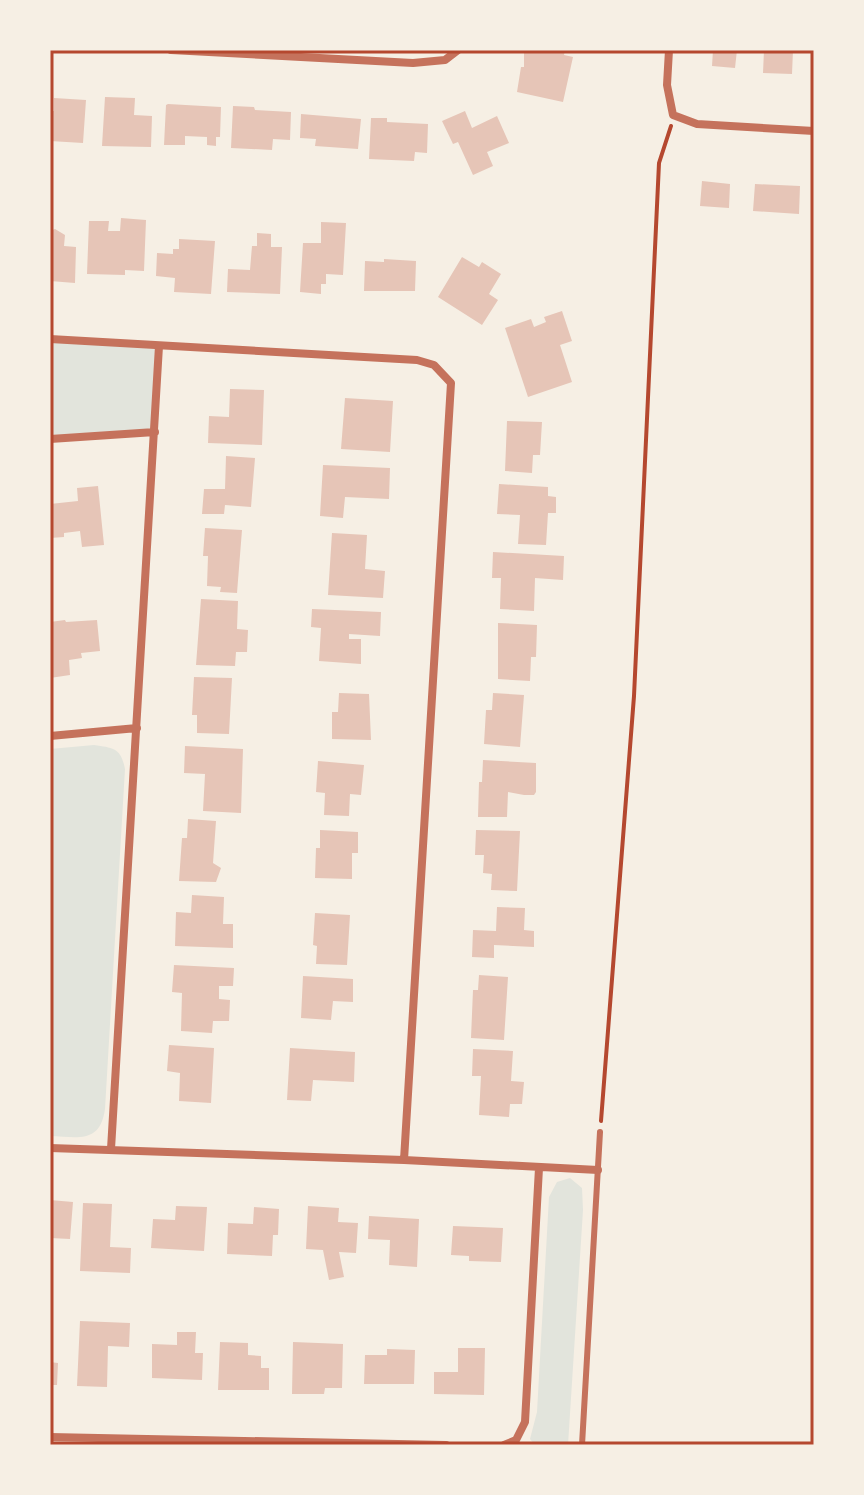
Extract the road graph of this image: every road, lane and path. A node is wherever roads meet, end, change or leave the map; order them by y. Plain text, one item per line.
1 (171, 50) edge
2 (458, 50) edge
3 (669, 50) edge
4 (673, 115) junction
5 (814, 131) edge
6 (50, 339) edge
7 (159, 346) junction
8 (155, 432) junction
9 (50, 439) edge
10 (137, 728) junction
11 (50, 736) edge
12 (600, 1132) joint
13 (50, 1148) edge
14 (111, 1149) junction
15 (404, 1160) junction
16 (539, 1168) junction
17 (598, 1170) junction
18 (50, 1437) edge
19 (446, 1445) edge
20 (504, 1445) edge
21 (582, 1445) edge

1 - 2 street
3 - 4 street
4 - 5 street
4 - 12 path
6 - 7 street
7 - 8 street
7 - 15 street
8 - 9 street
8 - 10 street
10 - 11 street
10 - 14 street
12 - 17 lane
13 - 14 street
14 - 15 street
15 - 16 street
16 - 17 street
16 - 20 street
17 - 21 lane
18 - 19 street

